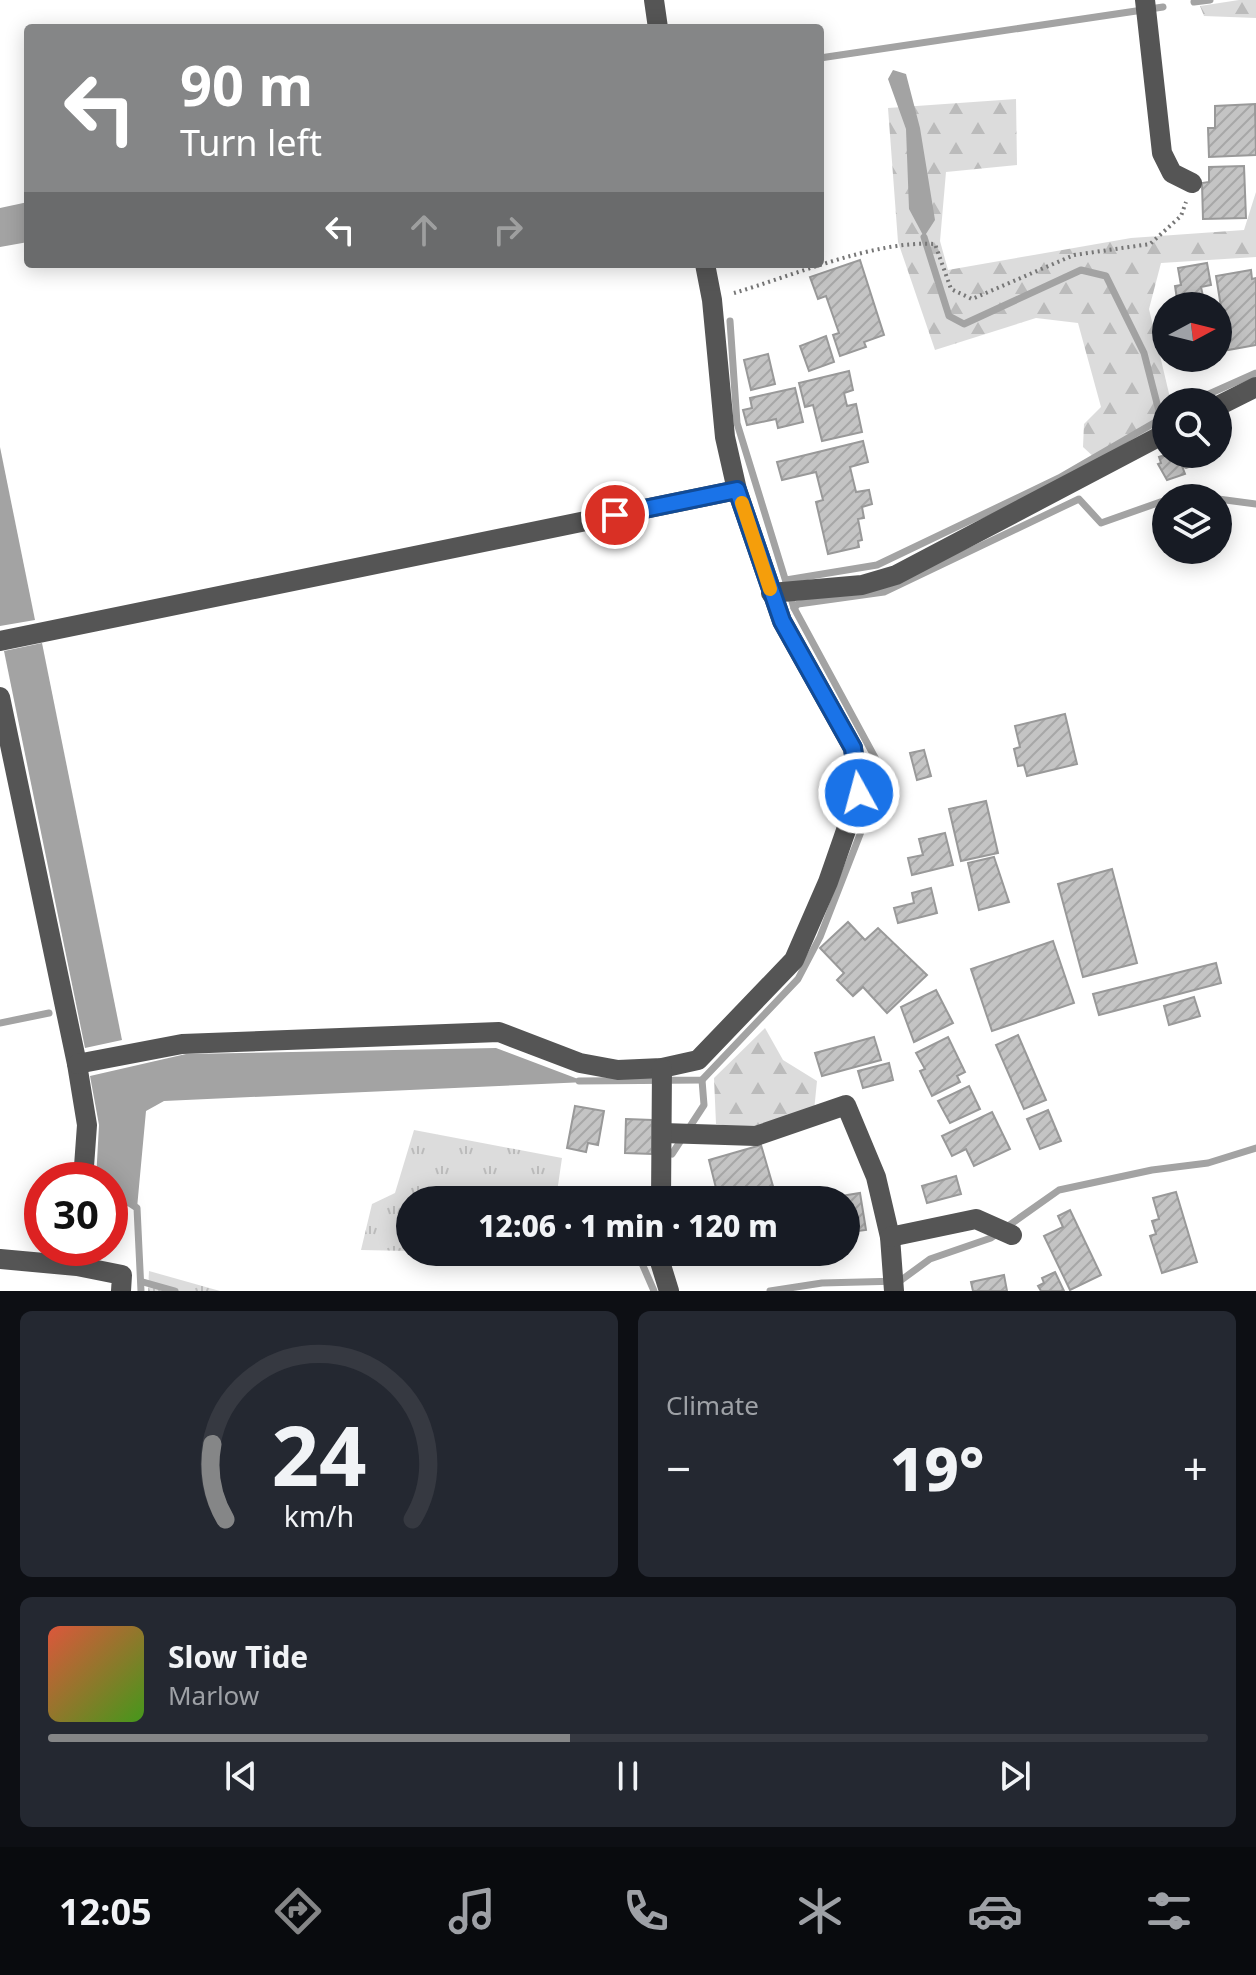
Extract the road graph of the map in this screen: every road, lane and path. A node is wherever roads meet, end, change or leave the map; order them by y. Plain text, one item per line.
1 (654, 0) edge
2 (1146, 7) edge
3 (657, 24) edge
4 (1192, 183) joint
5 (824, 266) edge
6 (706, 268) edge
7 (818, 268) edge
8 (712, 300) junction
9 (1256, 387) edge
10 (1232, 399) edge
11 (1152, 440) edge
12 (737, 490) junction
13 (771, 593) junction
14 (6, 640) edge
15 (0, 697) edge
16 (77, 1064) junction
17 (662, 1068) junction
18 (679, 1133) junction
19 (84, 1162) edge
20 (665, 1186) edge
21 (1003, 1231) dead end
22 (890, 1237) junction
23 (24, 1258) edge
24 (0, 1259) edge
25 (100, 1266) edge
26 (661, 1266) edge
27 (893, 1284) edge
28 (121, 1291) edge
29 (669, 1291) edge

1 - 3 street
2 - 4 street
4 - 5 path
6 - 8 street
7 - 8 path
8 - 12 street
9 - 10 street
11 - 13 street
12 - 13 street
12 - 14 street
13 - 17 street
15 - 16 street
16 - 17 street
16 - 19 street
17 - 18 street
18 - 20 street
18 - 22 street
21 - 22 street
22 - 27 street
23 - 24 street
25 - 28 street
26 - 29 street

